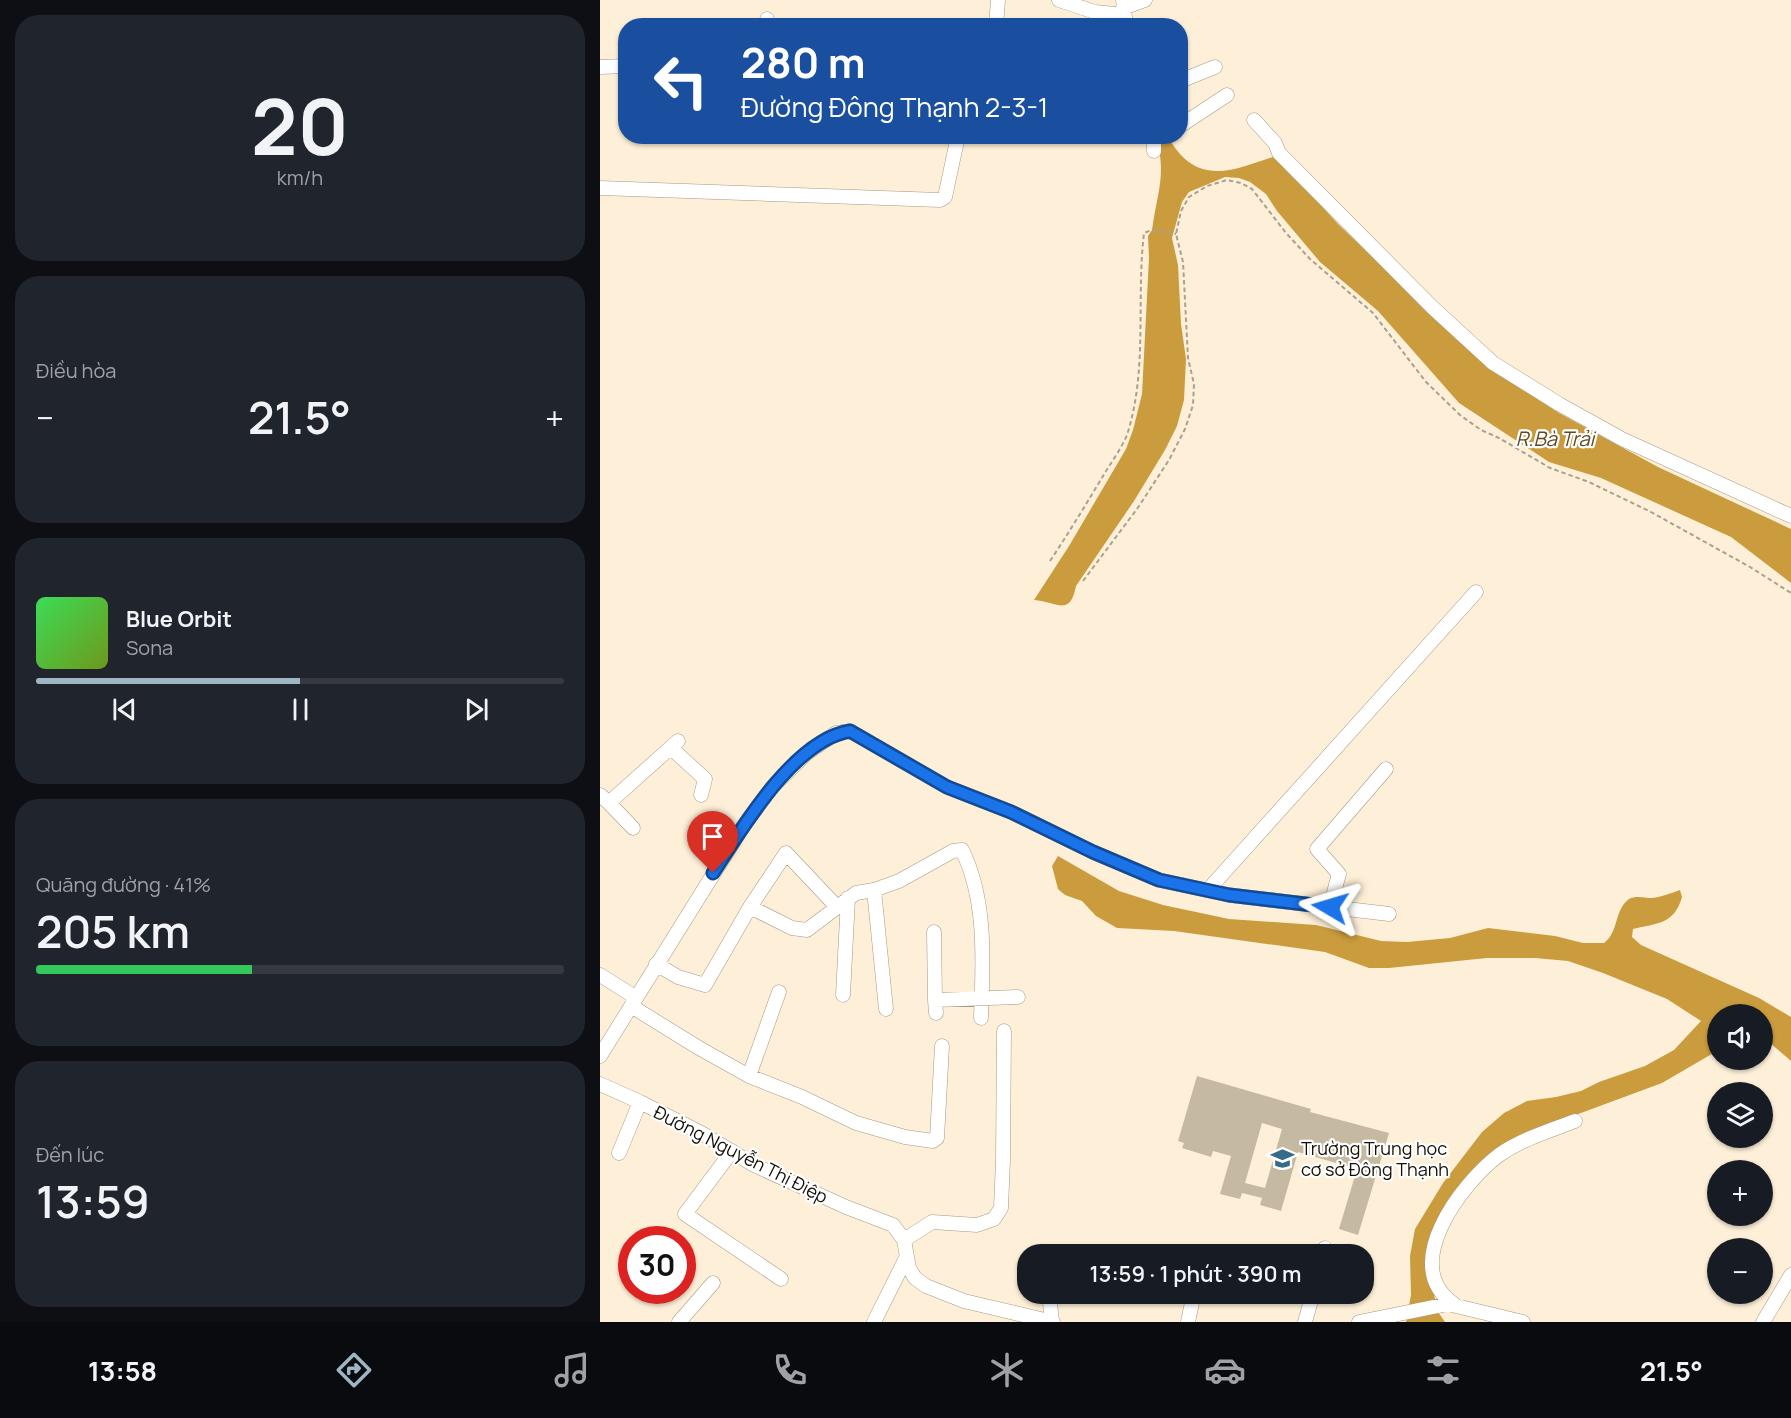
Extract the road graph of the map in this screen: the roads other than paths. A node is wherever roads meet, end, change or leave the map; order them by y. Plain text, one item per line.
1 (998, 0) edge
2 (1059, 0) edge
3 (1145, 0) edge
4 (1124, 12) edge
5 (997, 18) edge
6 (618, 66) edge
7 (600, 67) edge
8 (1215, 67) dead end
9 (1188, 78) edge
10 (1227, 95) dead end
11 (1254, 120) dead end
12 (1188, 121) edge
13 (956, 144) edge
14 (1154, 144) edge
15 (1154, 151) dead end
16 (600, 188) edge
17 (1791, 516) edge
18 (1476, 592) dead end
19 (1386, 770) dead end
20 (701, 795) dead end
21 (604, 799) edge
22 (633, 828) dead end
23 (874, 890) junction
24 (1208, 890) junction
25 (842, 902) junction
26 (750, 907) junction
27 (1330, 907) junction
28 (1389, 914) dead end
29 (934, 932) dead end
30 (656, 963) junction
31 (600, 975) edge
32 (780, 993) dead end
33 (843, 995) dead end
34 (1018, 997) dead end
35 (982, 999) junction
36 (633, 1001) junction
37 (886, 1009) dead end
38 (981, 1018) dead end
39 (1004, 1031) dead end
40 (942, 1046) dead end
41 (600, 1056) edge
42 (749, 1076) junction
43 (600, 1084) edge
44 (640, 1102) junction
45 (1575, 1121) dead end
46 (732, 1151) junction
47 (619, 1153) dead end
48 (904, 1240) junction
49 (906, 1258) junction
50 (1791, 1275) edge
51 (781, 1279) dead end
52 (713, 1282) dead end
53 (1050, 1304) edge
54 (1192, 1304) edge
55 (1310, 1304) edge
56 (1451, 1304) junction
57 (679, 1322) edge
58 (874, 1322) edge
59 (1052, 1322) edge
60 (1188, 1322) edge
61 (1305, 1322) edge
62 (1359, 1322) edge
63 (1522, 1322) edge
64 (1763, 1322) edge

1 - 5 street
2 - 4 street
3 - 4 street
6 - 7 street
8 - 9 street
10 - 12 street
11 - 17 street
13 - 16 street
14 - 15 street
18 - 24 street
19 - 27 street
20 - 21 street
21 - 22 street
23 - 25 street
23 - 35 street
23 - 37 street
24 - 27 street
24 - 30 street
25 - 26 street
25 - 26 street
25 - 33 street
26 - 30 street
27 - 28 street
29 - 35 street
30 - 36 street
31 - 36 street
32 - 42 street
34 - 35 street
35 - 38 street
36 - 41 street
36 - 42 street
39 - 48 street
40 - 42 street
43 - 44 street, Đường Nguyễn Thị Điệp
44 - 46 street, Đường Nguyễn Thị Điệp
44 - 47 street
45 - 56 street
46 - 48 street, Đường Nguyễn Thị Điệp
46 - 51 street
48 - 49 street
49 - 58 street
49 - 59 street
50 - 64 street
52 - 57 street
53 - 59 street
54 - 60 street
55 - 61 street
56 - 62 street
56 - 63 street

